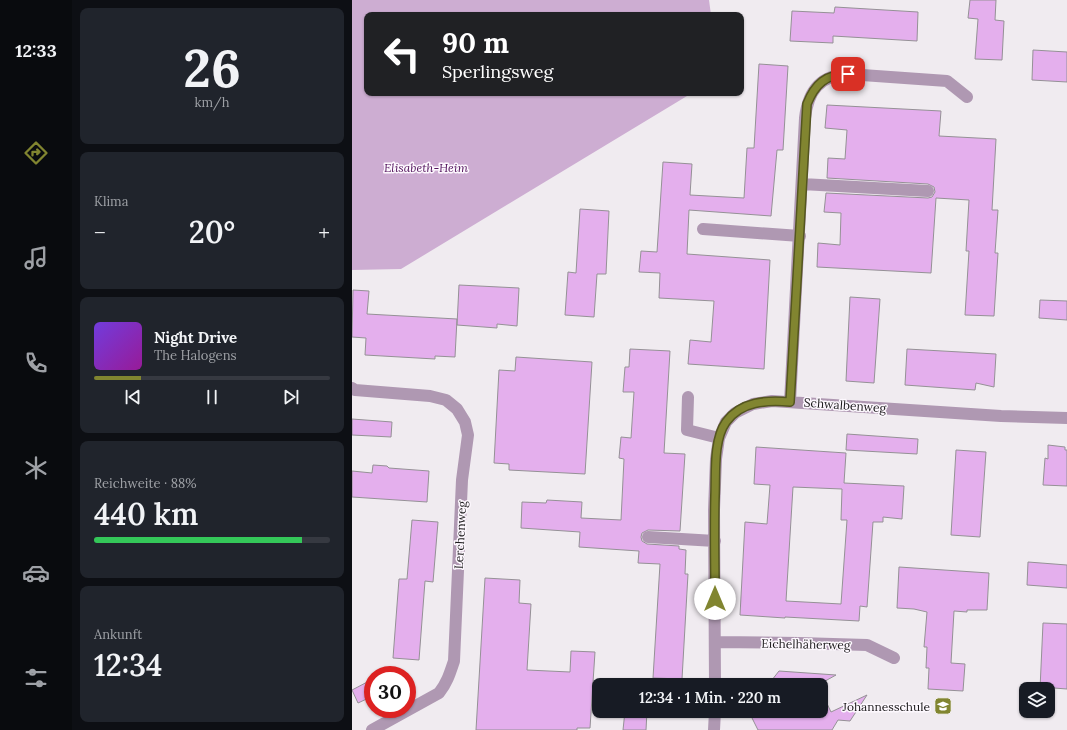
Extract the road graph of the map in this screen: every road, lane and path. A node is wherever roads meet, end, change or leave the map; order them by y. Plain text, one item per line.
1 (967, 98) dead end
2 (802, 184) junction
3 (928, 191) dead end
4 (703, 229) dead end
5 (800, 236) junction
6 (352, 388) edge
7 (688, 397) dead end
8 (790, 402) junction
9 (1067, 418) edge
10 (719, 438) junction
11 (648, 537) dead end
12 (714, 542) junction
13 (715, 642) junction
14 (894, 658) dead end
15 (715, 678) edge
16 (714, 718) edge
17 (372, 730) edge
18 (714, 730) edge

1 - 2 street
2 - 3 street
2 - 5 street
4 - 5 street
5 - 8 street
6 - 17 street, Lerchenweg
7 - 10 street
8 - 9 street, Schwalbenweg
8 - 10 street, Schwalbenweg
10 - 12 street, Schwalbenweg
11 - 12 street
12 - 13 street, Schwalbenweg
13 - 14 street, Eichelhäherweg
13 - 15 street, Schwalbenweg
16 - 18 street

